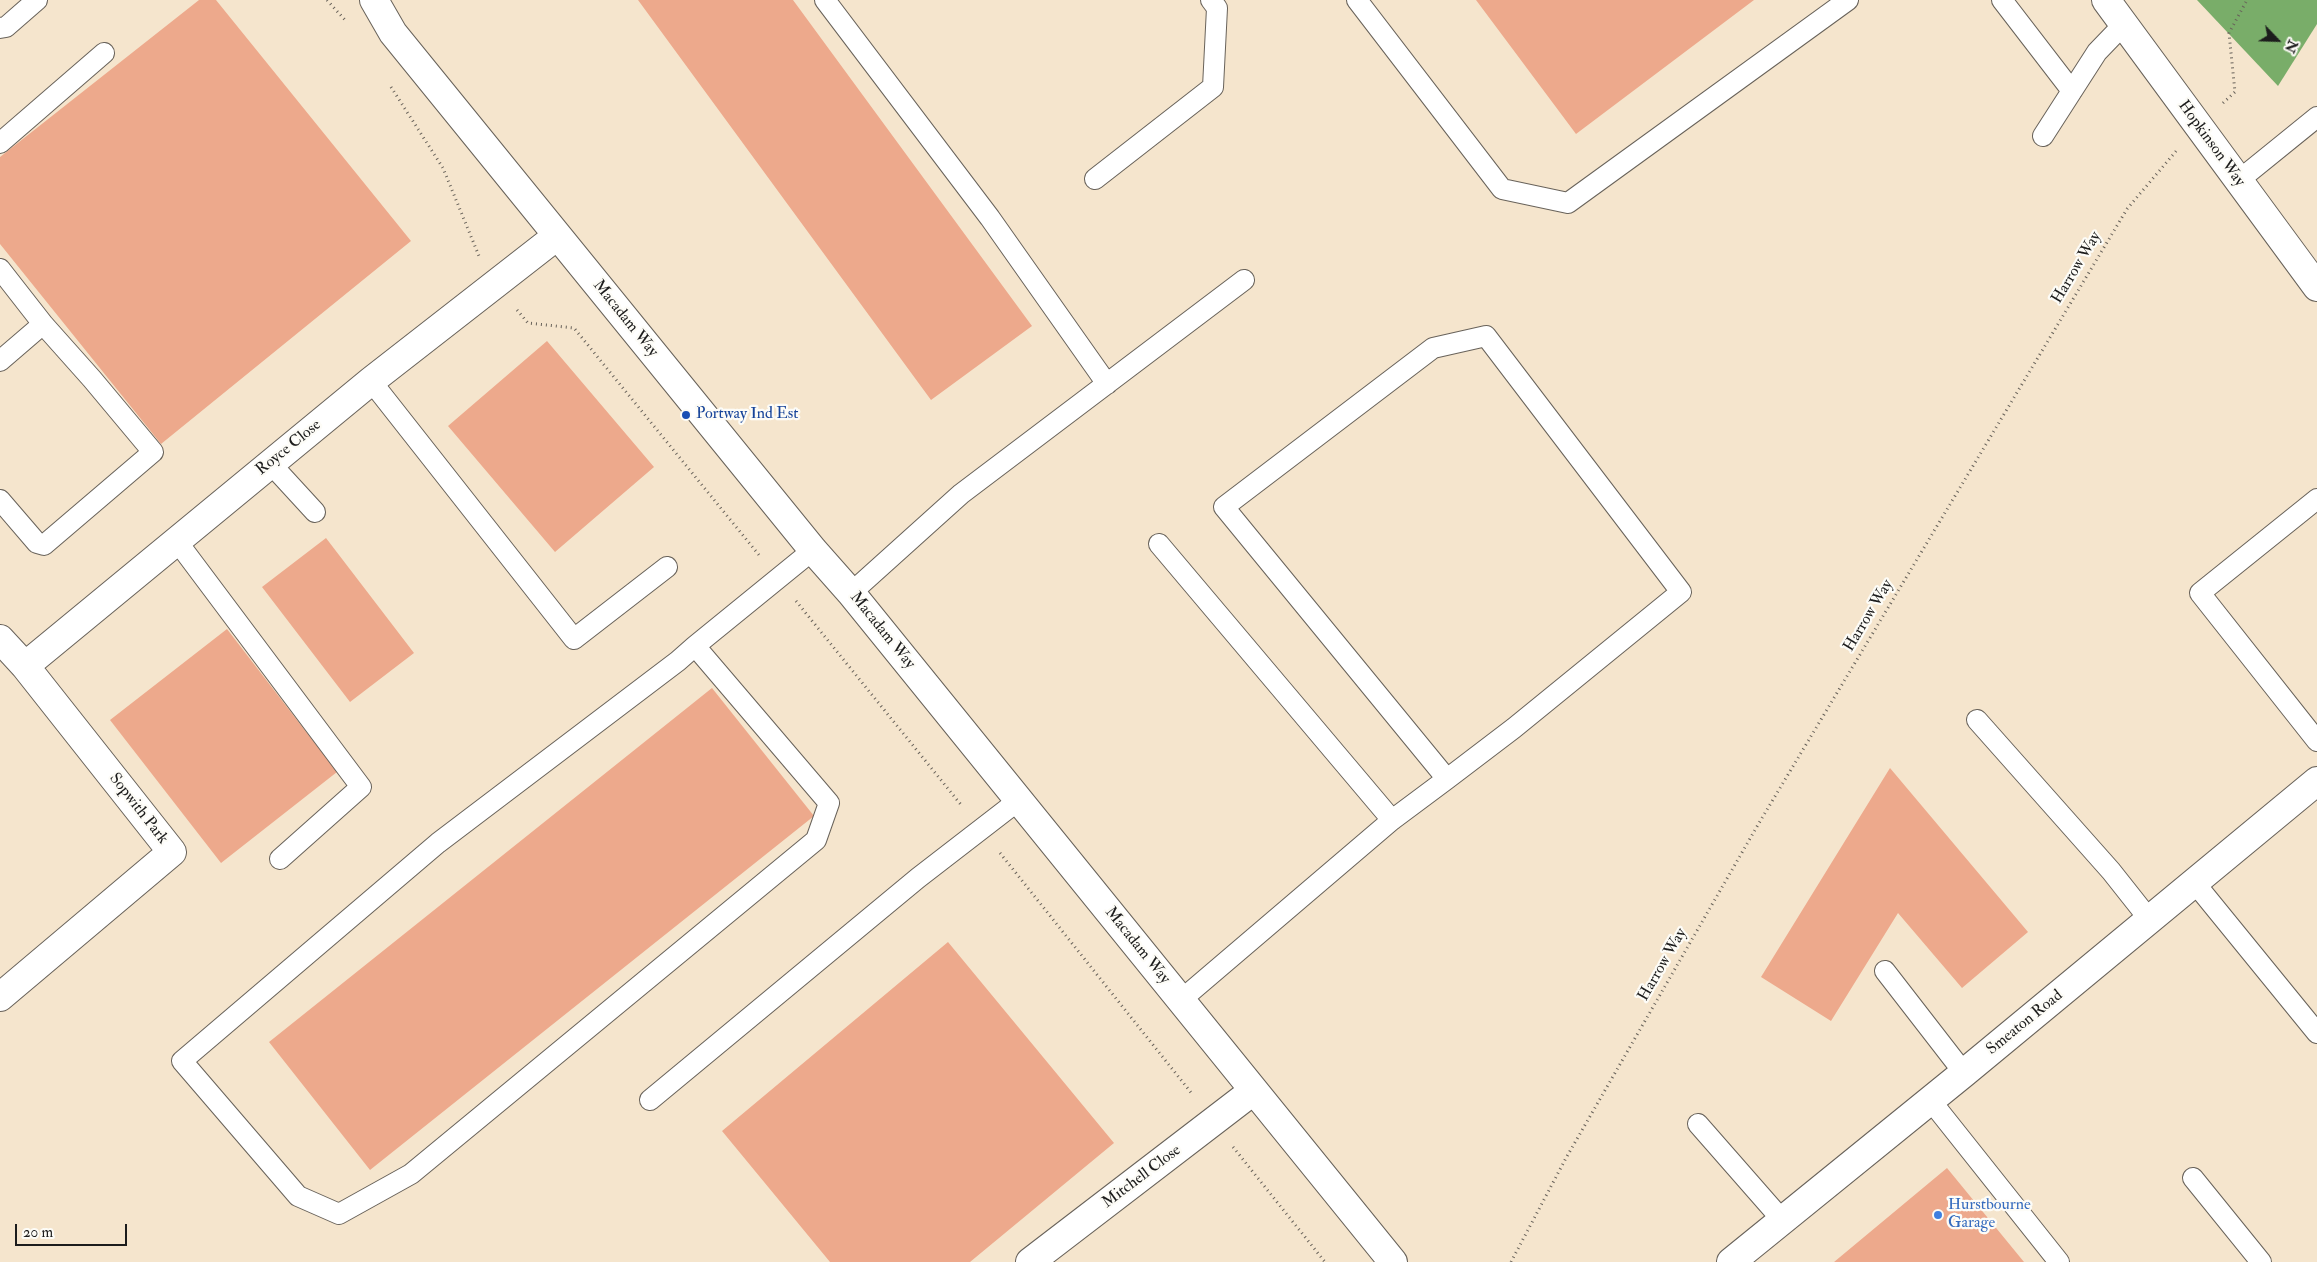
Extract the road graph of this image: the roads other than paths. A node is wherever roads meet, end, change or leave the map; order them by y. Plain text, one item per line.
1 (37, 0) edge
2 (374, 0) edge
3 (825, 0) edge
4 (1211, 0) edge
5 (1357, 0) edge
6 (1848, 0) edge
7 (2002, 0) edge
8 (2106, 0) edge
9 (2123, 24) junction
10 (0, 28) edge
11 (104, 53) dead end
12 (2072, 92) junction
13 (2317, 117) edge
14 (2043, 136) dead end
15 (0, 143) edge
16 (1095, 178) dead end
17 (2238, 181) junction
18 (557, 236) junction
19 (0, 269) edge
20 (1244, 280) dead end
21 (2317, 287) edge
22 (43, 324) junction
23 (0, 361) edge
24 (371, 381) junction
25 (1107, 384) junction
26 (270, 463) junction
27 (2317, 499) edge
28 (0, 500) edge
29 (315, 512) dead end
30 (176, 540) junction
31 (1159, 544) dead end
32 (813, 550) junction
33 (666, 567) dead end
34 (851, 593) junction
35 (0, 639) edge
36 (696, 646) junction
37 (25, 666) junction
38 (1977, 720) dead end
39 (2317, 740) edge
40 (1447, 779) junction
41 (2317, 781) edge
42 (1018, 800) junction
43 (1392, 820) junction
44 (280, 859) dead end
45 (2194, 882) junction
46 (2149, 919) junction
47 (1885, 971) dead end
48 (0, 997) edge
49 (1182, 1000) junction
50 (2317, 1034) edge
51 (1964, 1073) junction
52 (1253, 1091) junction
53 (650, 1100) dead end
54 (1931, 1101) junction
55 (1698, 1124) dead end
56 (2193, 1178) dead end
57 (1783, 1221) junction
58 (1030, 1262) edge
59 (1393, 1262) edge
60 (1731, 1262) edge
61 (2060, 1262) edge
62 (2261, 1262) edge

1 - 10 lane
2 - 18 street, Macadam Way
3 - 25 lane
4 - 16 lane
5 - 6 lane
7 - 12 lane
8 - 9 street, Hopkinson Way
9 - 12 lane
9 - 17 street, Hopkinson Way
11 - 15 lane
12 - 14 lane
13 - 17 lane
17 - 21 street, Hopkinson Way
18 - 24 street, Royce Close
18 - 32 street, Macadam Way
19 - 22 lane
20 - 25 lane
22 - 23 lane
22 - 28 lane
24 - 26 street, Royce Close
24 - 33 lane
25 - 34 lane
26 - 29 lane
26 - 30 street, Royce Close
27 - 39 lane
30 - 37 street, Royce Close
30 - 44 lane
31 - 43 lane
32 - 34 street, Macadam Way
32 - 36 lane
34 - 42 street, Macadam Way
35 - 37 street, Sopwith Park
36 - 36 lane
37 - 48 street, Sopwith Park
38 - 46 lane
40 - 40 lane
40 - 43 lane
41 - 45 street, Smeaton Road
42 - 49 street, Macadam Way
42 - 53 lane
43 - 49 lane
45 - 46 street, Smeaton Road
45 - 50 lane
46 - 51 street, Smeaton Road
47 - 51 lane
49 - 52 street, Macadam Way
51 - 54 street, Smeaton Road
52 - 58 street, Mitchell Close
52 - 59 street, Macadam Way
54 - 57 street, Smeaton Road
54 - 61 lane
55 - 57 lane
56 - 62 lane
57 - 60 street, Smeaton Road

